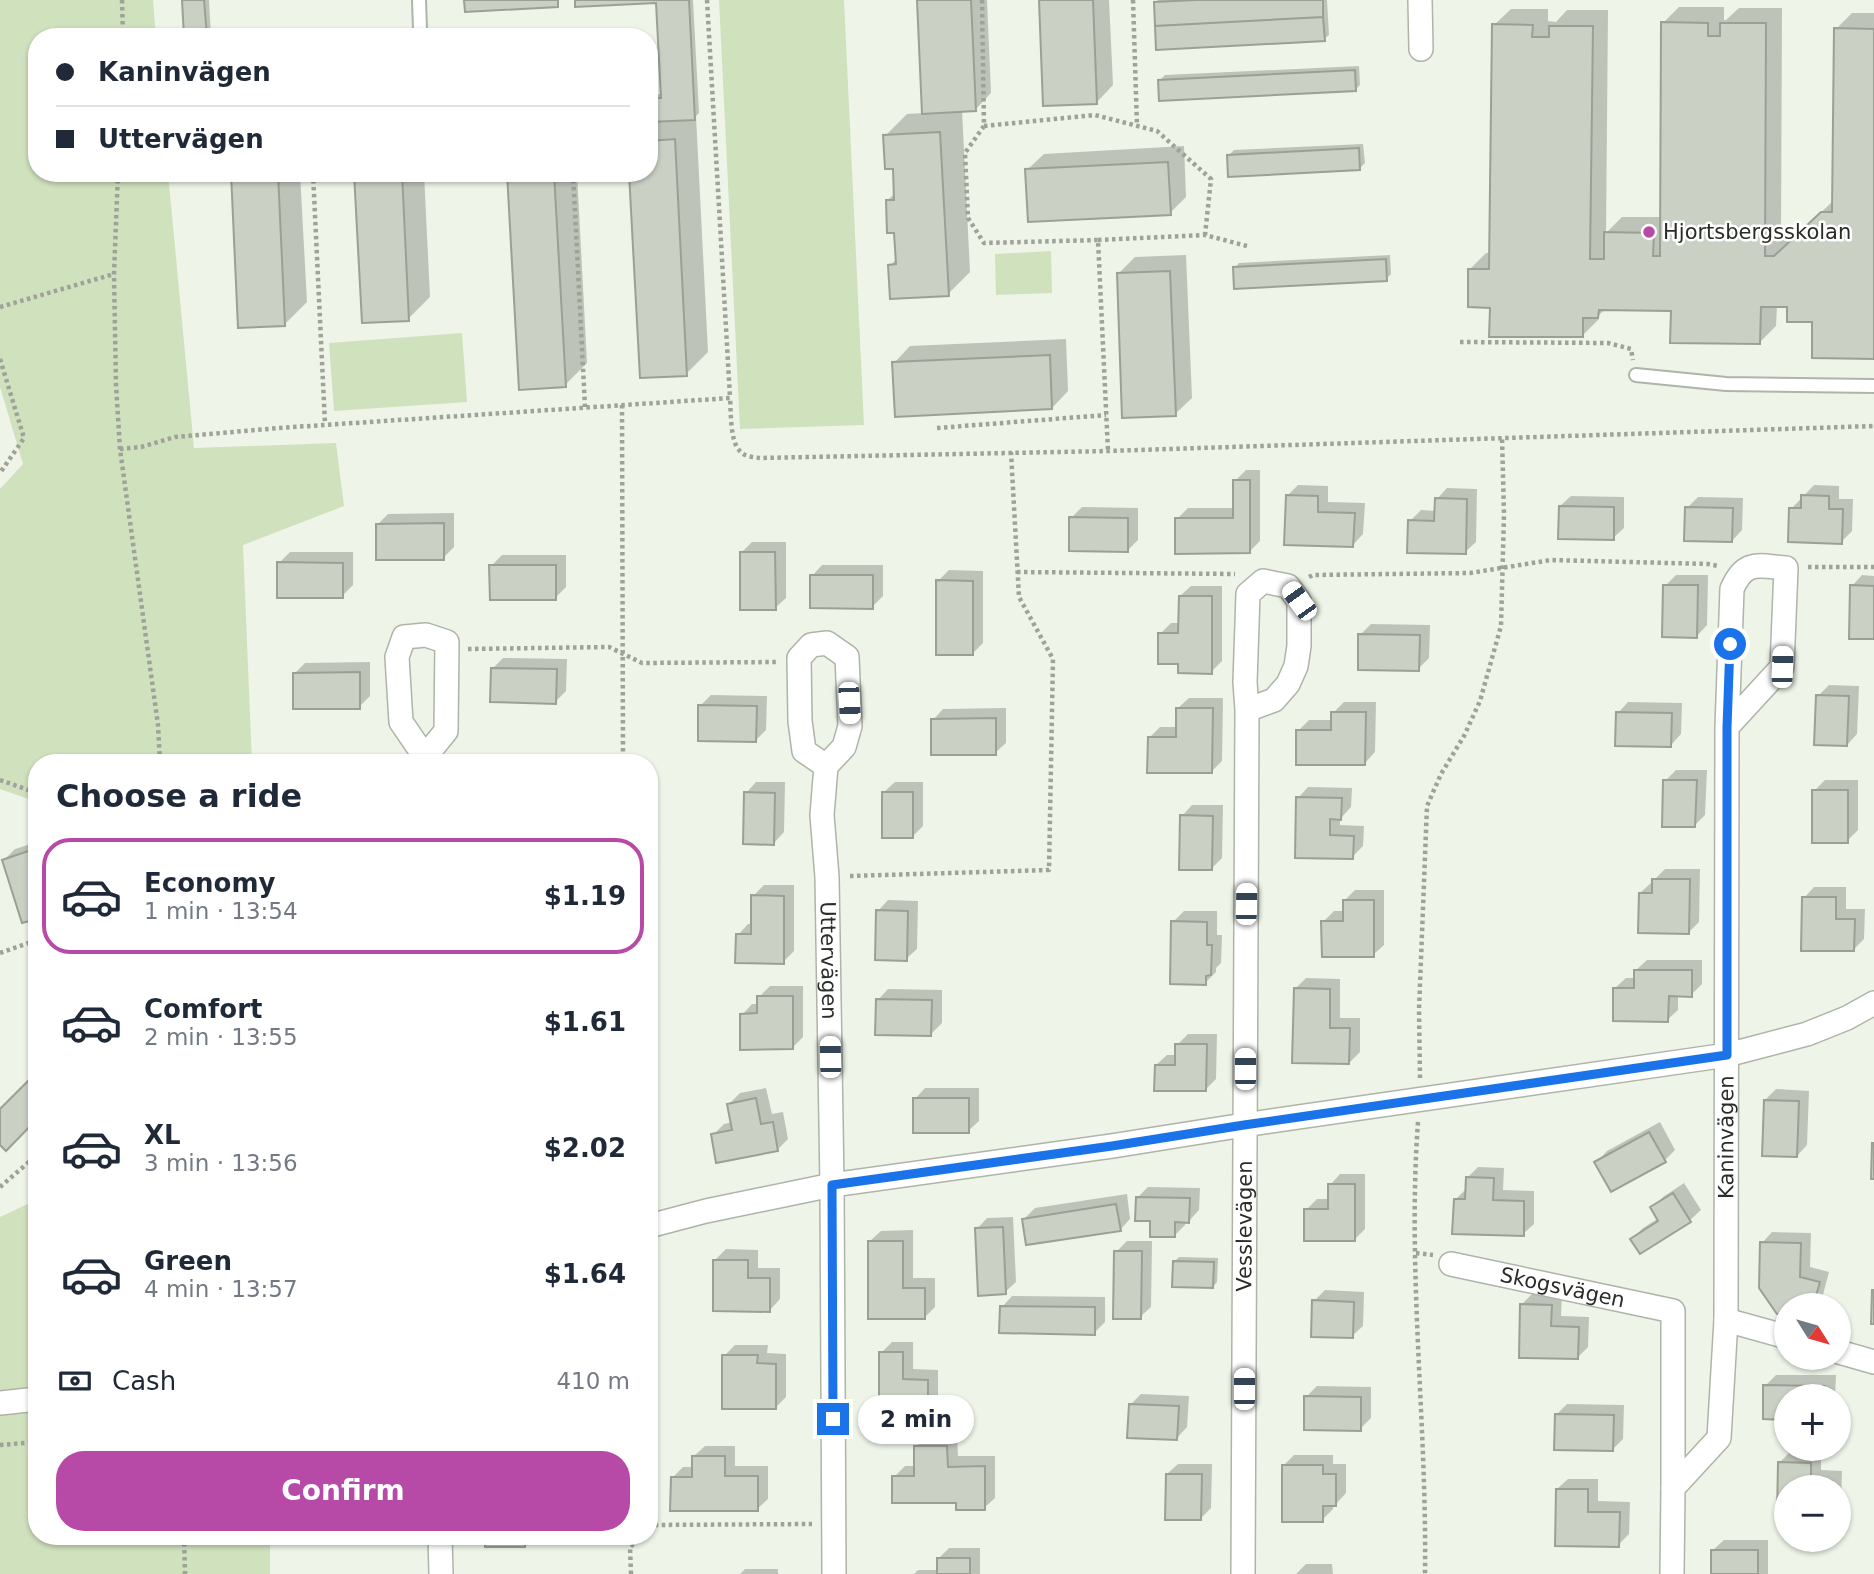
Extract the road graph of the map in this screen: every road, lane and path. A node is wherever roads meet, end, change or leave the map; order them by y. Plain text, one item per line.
1 (122, 0) edge
2 (419, 0) edge
3 (707, 0) edge
4 (982, 0) edge
5 (1133, 0) edge
6 (1420, 0) edge
7 (123, 28) edge
8 (420, 28) edge
9 (1421, 49) dead end
10 (984, 126) junction
11 (1137, 126) junction
12 (118, 182) edge
13 (313, 182) edge
14 (573, 182) edge
15 (1205, 235) junction
16 (1098, 240) junction
17 (1247, 246) dead end
18 (114, 274) junction
19 (0, 307) edge
20 (1460, 342) dead end
21 (0, 359) edge
22 (1636, 374) joint
23 (1874, 386) edge
24 (730, 398) junction
25 (622, 405) junction
26 (585, 407) junction
27 (1106, 415) junction
28 (325, 424) junction
29 (1874, 426) edge
30 (937, 428) dead end
31 (1502, 437) junction
32 (120, 449) junction
33 (1108, 451) junction
34 (1011, 452) junction
35 (0, 473) edge
36 (1874, 566) edge
37 (1504, 567) junction
38 (1786, 568) junction
39 (1017, 572) junction
40 (1738, 575) junction
41 (1263, 582) junction
42 (1288, 586) junction
43 (447, 650) junction
44 (623, 653) junction
45 (799, 662) junction
46 (1247, 710) junction
47 (1727, 727) junction
48 (160, 754) edge
49 (421, 754) edge
50 (429, 754) edge
51 (623, 754) edge
52 (827, 765) junction
53 (0, 780) edge
54 (28, 790) edge
55 (827, 877) junction
56 (28, 943) edge
57 (0, 953) edge
58 (1874, 1003) edge
59 (1727, 1055) junction
60 (1420, 1100) junction
61 (1244, 1125) junction
62 (28, 1163) edge
63 (832, 1185) junction
64 (0, 1187) edge
65 (658, 1224) edge
66 (1451, 1264) dead end
67 (1726, 1320) junction
68 (1774, 1333) edge
69 (1852, 1356) edge
70 (1874, 1362) edge
71 (28, 1400) edge
72 (0, 1404) edge
73 (28, 1443) edge
74 (0, 1445) edge
75 (1673, 1488) junction
76 (833, 1523) junction
77 (658, 1525) edge
78 (184, 1545) edge
79 (440, 1545) edge
80 (632, 1545) edge
81 (185, 1574) edge
82 (441, 1574) edge
83 (631, 1574) edge
84 (834, 1574) edge
85 (1243, 1574) edge
86 (1425, 1574) edge
87 (1672, 1574) edge

1 - 7 path
2 - 8 lane
3 - 24 path
4 - 10 path
5 - 11 path
6 - 9 street
10 - 11 path
10 - 16 path
11 - 15 path
12 - 18 path
13 - 28 path
14 - 26 path
15 - 16 path
15 - 17 path
16 - 27 path
18 - 19 path
18 - 32 path
20 - 22 path
21 - 35 path
22 - 23 lane
24 - 25 path
24 - 34 path
25 - 26 path
25 - 44 path
26 - 28 path
27 - 30 path
27 - 33 path
28 - 32 path
29 - 31 path
31 - 33 path
31 - 37 path
32 - 48 path
33 - 34 path
34 - 39 path
36 - 38 path
37 - 40 path
37 - 42 path
37 - 60 path
38 - 40 street
38 - 47 street
39 - 41 path
39 - 55 path
40 - 47 street, Kaninvägen
41 - 42 street
41 - 46 street, Vesslevägen
42 - 46 street
43 - 44 path
43 - 49 street
43 - 50 street
44 - 45 path
44 - 51 path
45 - 52 street
45 - 52 street, Uttervägen
46 - 61 street, Vesslevägen
47 - 59 street, Kaninvägen
52 - 55 street, Uttervägen
53 - 54 path
55 - 63 street, Uttervägen
56 - 57 path
58 - 59 street
59 - 60 street
59 - 67 street, Kaninvägen
60 - 61 street
60 - 86 path
61 - 63 street
61 - 85 street, Vesslevägen
62 - 64 path
63 - 65 street
63 - 76 street, Uttervägen
66 - 75 street, Skogsvägen
67 - 68 street
67 - 75 street, Kaninvägen
69 - 70 street
71 - 72 street
73 - 74 path
75 - 87 street
76 - 77 path
76 - 84 street, Uttervägen
78 - 81 path
79 - 82 street
80 - 83 path

